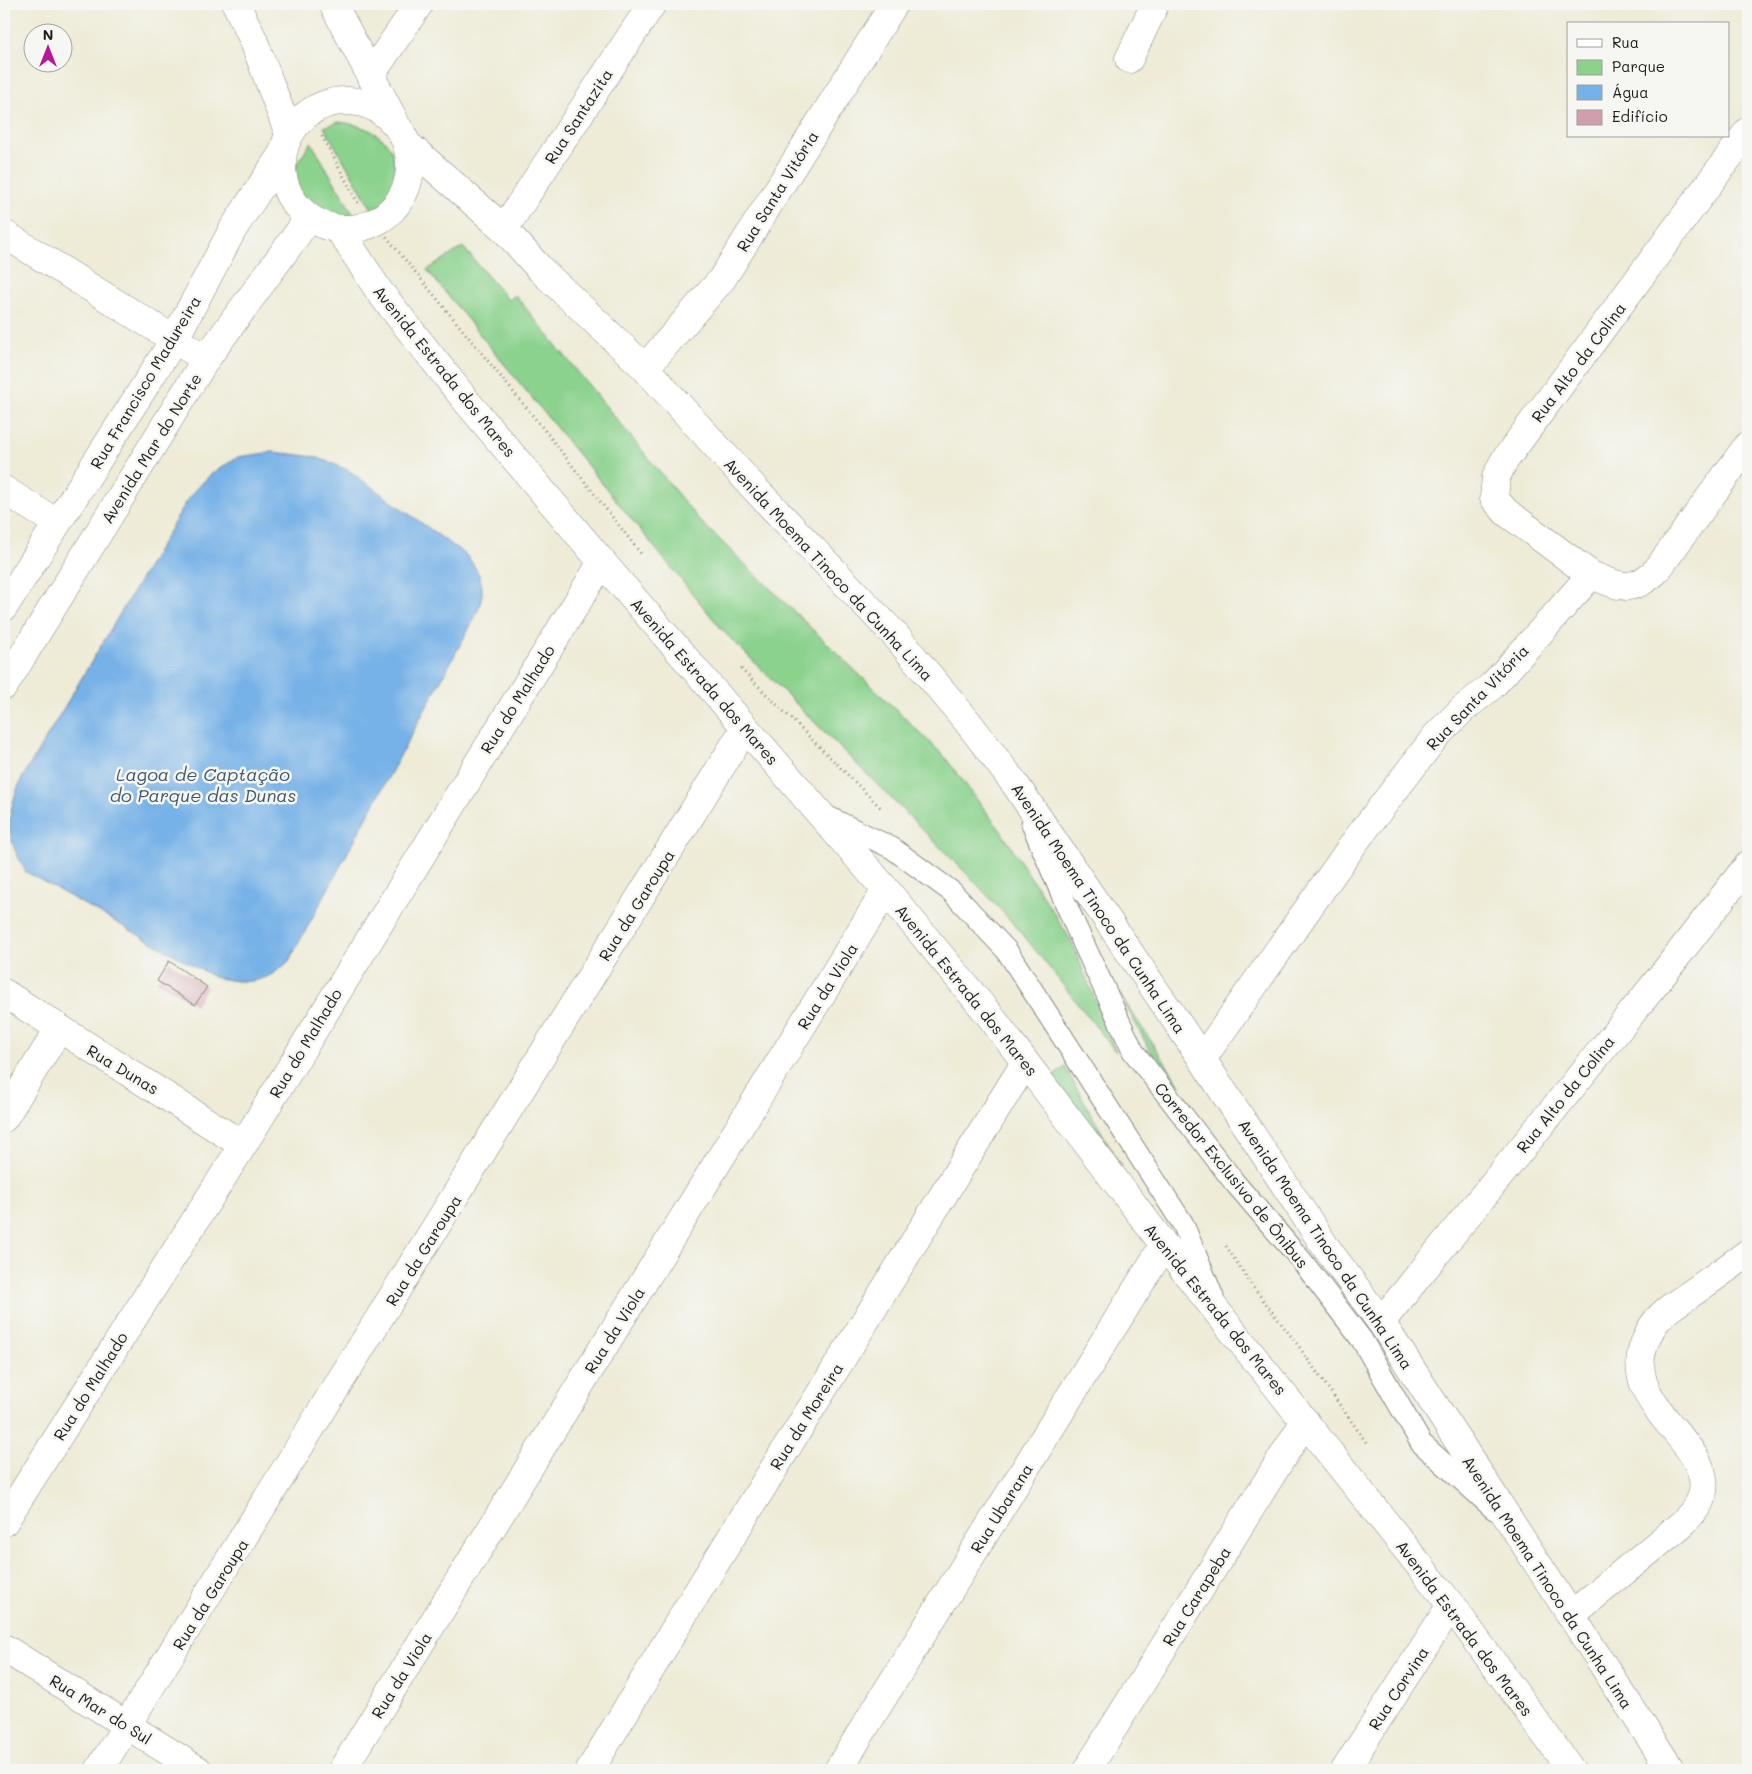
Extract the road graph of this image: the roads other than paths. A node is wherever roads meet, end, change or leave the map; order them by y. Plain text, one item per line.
1 (236, 4) edge
2 (333, 4) edge
3 (419, 4) edge
4 (652, 4) edge
5 (894, 4) edge
6 (1155, 4) edge
7 (1129, 59) dead end
8 (370, 76) junction
9 (1748, 131) edge
10 (402, 135) junction
11 (285, 144) junction
12 (309, 218) junction
13 (339, 229) junction
14 (504, 229) junction
15 (4, 234) edge
16 (174, 340) junction
17 (206, 359) junction
18 (645, 368) junction
19 (1748, 445) edge
20 (4, 490) edge
21 (57, 523) junction
22 (602, 562) junction
23 (1591, 575) junction
24 (4, 607) edge
25 (4, 686) edge
26 (745, 728) junction
27 (1015, 784) junction
28 (819, 813) junction
29 (1748, 864) edge
30 (886, 890) junction
31 (4, 993) edge
32 (58, 1030) junction
33 (1202, 1059) junction
34 (1025, 1063) junction
35 (4, 1118) edge
36 (243, 1145) junction
37 (1164, 1246) junction
38 (1748, 1253) edge
39 (1219, 1312) junction
40 (1381, 1322) junction
41 (1305, 1421) junction
42 (4, 1522) edge
43 (1511, 1524) junction
44 (1451, 1605) junction
45 (1570, 1616) junction
46 (4, 1648) edge
47 (128, 1727) junction
48 (99, 1770) edge
49 (198, 1770) edge
50 (342, 1770) edge
51 (590, 1770) edge
52 (838, 1770) edge
53 (1087, 1770) edge
54 (1345, 1770) edge
55 (1571, 1770) edge
56 (1671, 1770) edge

1 - 11 street
2 - 8 street, Avenida Moema Tinoco da Cunha Lima
3 - 8 street
4 - 14 street, Rua Santazita
5 - 18 street, Rua Santa Vitória
6 - 7 street
8 - 10 street, Avenida Moema Tinoco da Cunha Lima
9 - 23 street, Rua Alto da Colina
10 - 11 street
10 - 13 street
10 - 14 street, Avenida Moema Tinoco da Cunha Lima
11 - 12 street
11 - 16 street, Rua Francisco Madureira
12 - 13 street
12 - 17 street, Avenida Mar do Norte
13 - 22 street, Avenida Estrada dos Mares
14 - 18 street, Avenida Moema Tinoco da Cunha Lima
15 - 16 street
16 - 17 street
16 - 21 street, Rua Francisco Madureira
17 - 25 street, Avenida Mar do Norte
18 - 27 street, Avenida Moema Tinoco da Cunha Lima
19 - 23 street
20 - 21 street
21 - 24 street, Rua Francisco Madureira
22 - 26 street, Avenida Estrada dos Mares
22 - 36 street, Rua do Malhado
23 - 33 street, Rua Santa Vitória
26 - 28 street, Avenida Estrada dos Mares
26 - 47 street, Rua da Garoupa
27 - 33 street, Avenida Moema Tinoco da Cunha Lima
27 - 43 lane, Corredor Exclusivo de Ônibus
28 - 30 street, Avenida Estrada dos Mares
28 - 39 lane
29 - 40 street, Rua Alto da Colina
30 - 34 street, Avenida Estrada dos Mares
30 - 50 street, Rua da Viola
31 - 32 street, Rua Dunas
32 - 35 street
32 - 36 street, Rua Dunas
33 - 40 street, Avenida Moema Tinoco da Cunha Lima
34 - 37 street, Avenida Estrada dos Mares
34 - 51 street, Rua da Moreira
36 - 42 street, Rua do Malhado
37 - 39 street, Avenida Estrada dos Mares
37 - 52 street, Rua Ubarana
38 - 45 street
39 - 41 street, Avenida Estrada dos Mares
40 - 43 street, Avenida Moema Tinoco da Cunha Lima
41 - 44 street, Avenida Estrada dos Mares
41 - 53 street, Rua Carapeba
43 - 45 street, Avenida Moema Tinoco da Cunha Lima
44 - 54 street, Rua Corvina
44 - 55 street, Avenida Estrada dos Mares
45 - 56 street, Avenida Moema Tinoco da Cunha Lima
46 - 47 street, Rua Mar do Sul
47 - 48 street, Rua da Garoupa
47 - 49 street, Rua Mar do Sul

